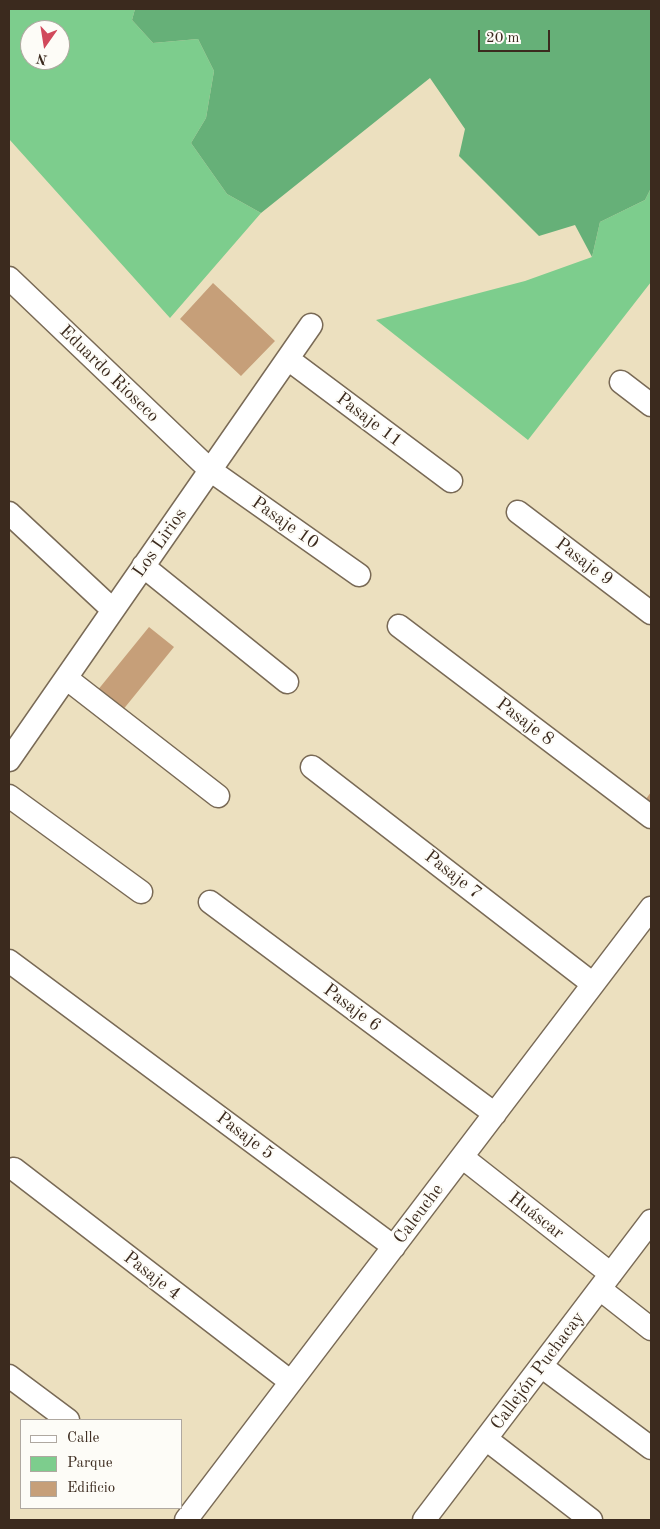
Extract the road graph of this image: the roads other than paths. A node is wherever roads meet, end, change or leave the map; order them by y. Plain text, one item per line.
1 (9, 278) edge
2 (311, 325) dead end
3 (288, 358) junction
4 (621, 382) dead end
5 (651, 405) edge
6 (210, 470) junction
7 (451, 480) dead end
8 (518, 512) dead end
9 (9, 513) edge
10 (143, 566) junction
11 (359, 576) dead end
12 (114, 610) junction
13 (651, 613) edge
14 (399, 626) dead end
15 (66, 678) junction
16 (287, 682) dead end
17 (9, 759) edge
18 (312, 767) dead end
19 (9, 796) edge
20 (218, 796) dead end
21 (651, 818) edge
22 (140, 892) dead end
23 (210, 902) dead end
24 (651, 908) edge
25 (9, 961) edge
26 (593, 984) junction
27 (495, 1114) junction
28 (462, 1157) junction
29 (14, 1169) dead end
30 (651, 1221) edge
31 (394, 1246) junction
32 (605, 1282) junction
33 (651, 1328) edge
34 (541, 1366) junction
35 (9, 1376) edge
36 (291, 1382) junction
37 (67, 1419) edge
38 (486, 1439) junction
39 (651, 1448) edge
40 (186, 1512) edge
41 (426, 1519) edge
42 (591, 1520) edge

1 - 6 street, Eduardo Rioseco
2 - 3 street, Los Lirios
3 - 6 street, Los Lirios
3 - 7 street, Pasaje 11
4 - 5 street
6 - 10 street, Los Lirios
6 - 11 street, Pasaje 10
8 - 13 street, Pasaje 9
9 - 12 street
10 - 12 street, Los Lirios
10 - 16 street
12 - 15 street, Los Lirios
14 - 21 street, Pasaje 8
15 - 17 street, Los Lirios
15 - 20 street
18 - 26 street, Pasaje 7
19 - 22 street
23 - 27 street, Pasaje 6
24 - 26 street, Caleuche
25 - 31 street, Pasaje 5
26 - 27 street, Caleuche
27 - 28 street, Caleuche
28 - 31 street, Caleuche
28 - 32 street, Huáscar
29 - 36 street, Pasaje 4
30 - 32 street, Callejón Puchacay
31 - 36 street, Caleuche
32 - 33 street, Huáscar
32 - 34 street, Callejón Puchacay
34 - 38 street, Callejón Puchacay
34 - 39 street
35 - 37 street
36 - 40 street, Caleuche
38 - 41 street, Callejón Puchacay
38 - 42 street

